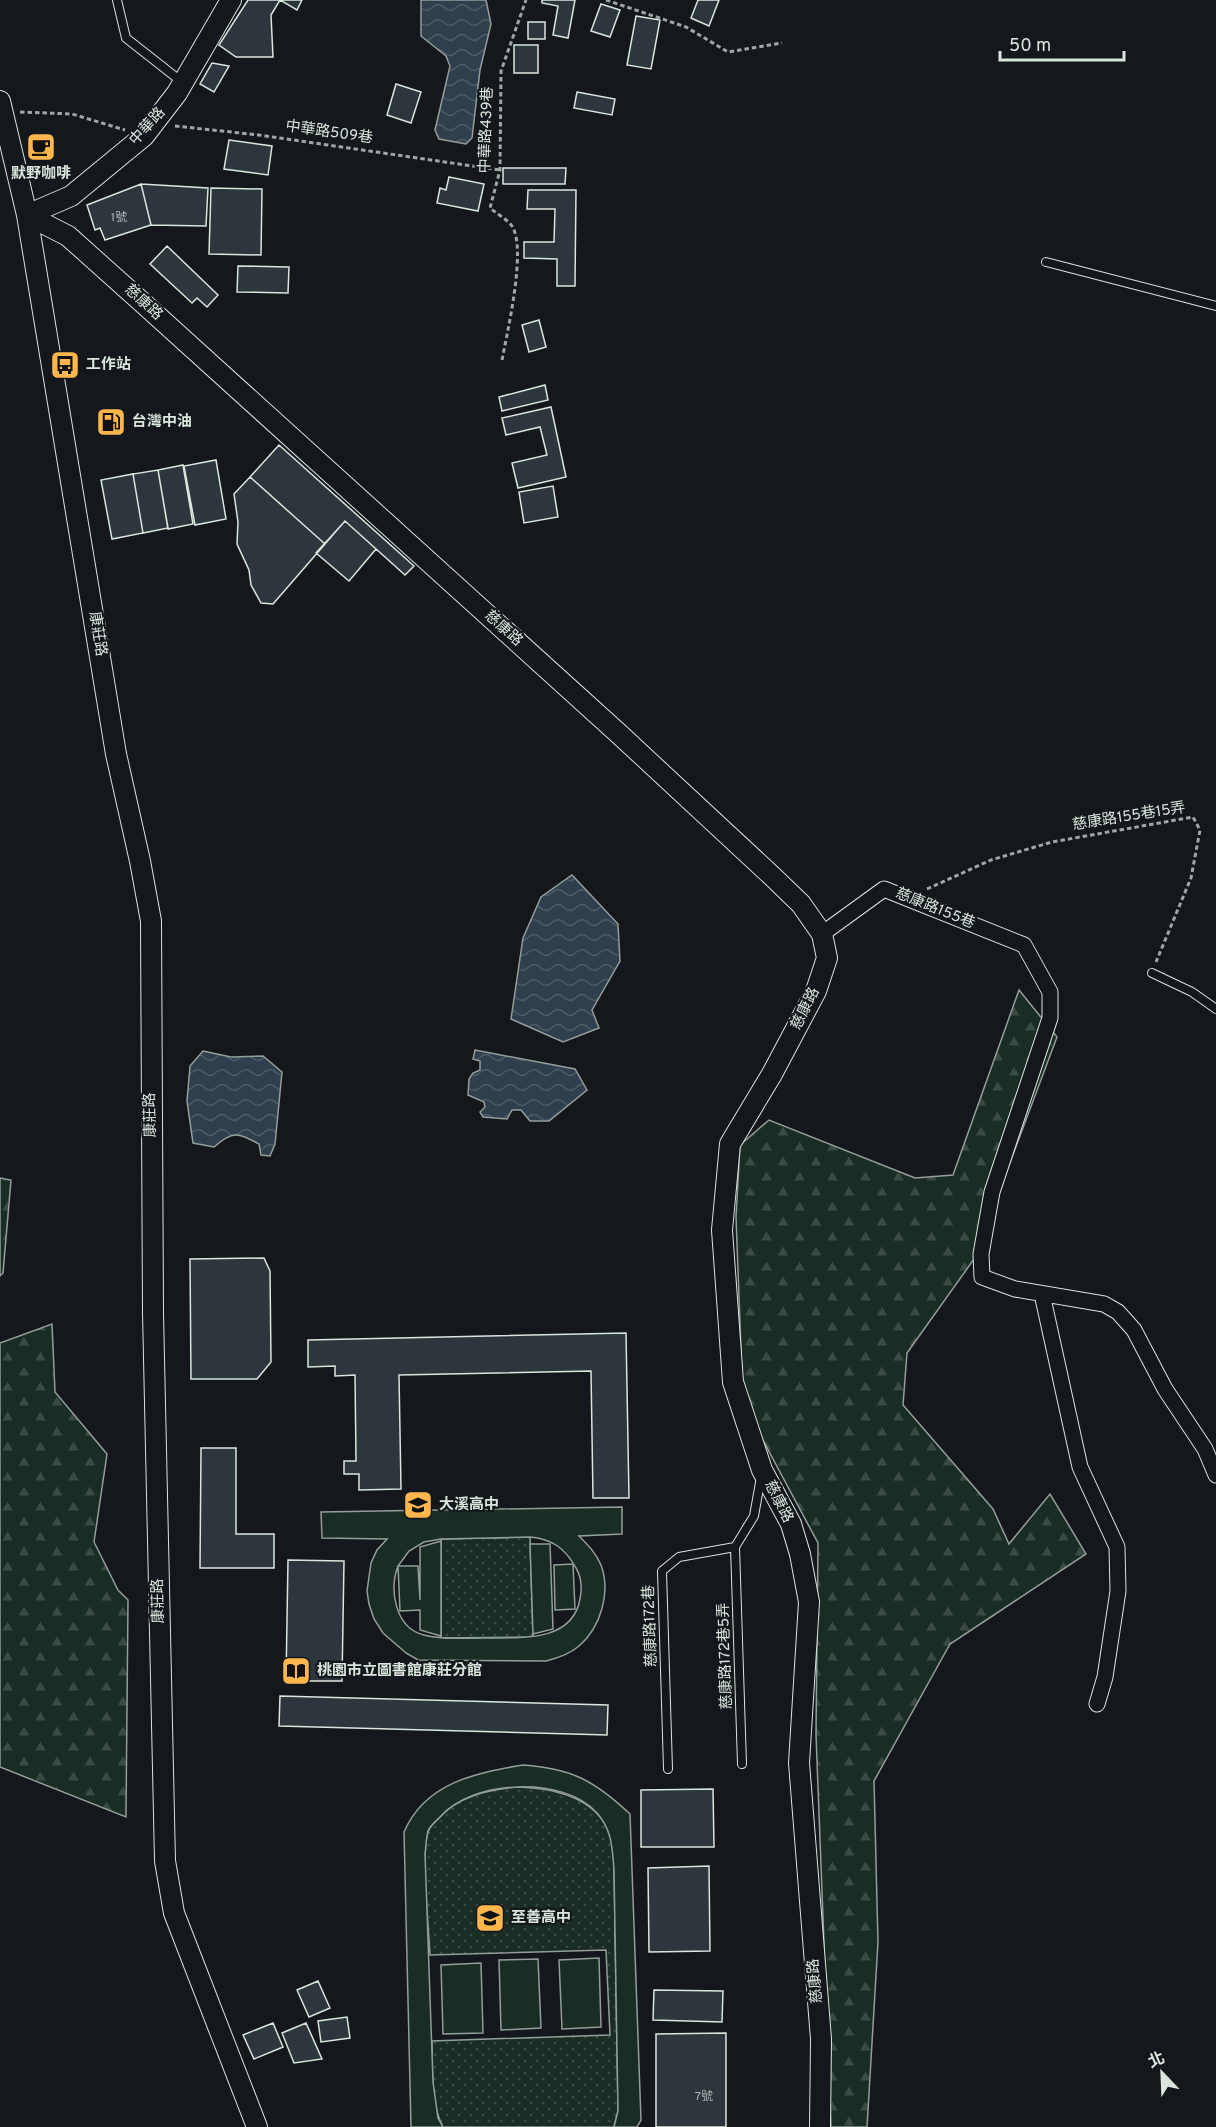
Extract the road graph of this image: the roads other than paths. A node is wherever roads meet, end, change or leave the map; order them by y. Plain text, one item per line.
1 (117, 0) edge
2 (231, 0) edge
3 (183, 83) junction
4 (2, 106) edge
5 (27, 216) junction
6 (1046, 262) dead end
7 (1216, 306) edge
8 (822, 934) junction
9 (1152, 973) road end
10 (1216, 1009) edge
11 (1042, 1294) junction
12 (762, 1470) junction
13 (1216, 1474) edge
14 (735, 1547) junction
15 (1097, 1704) dead end
16 (742, 1764) dead end
17 (668, 1769) dead end
18 (257, 2127) edge
19 (820, 2127) edge

1 - 3 lane
2 - 3 street, 中華路
3 - 5 street, 中華路
4 - 5 street, 康莊路
5 - 8 street, 慈康路
5 - 18 street, 康莊路
6 - 7 lane
8 - 11 street, 慈康路155巷
8 - 12 street, 慈康路
9 - 10 lane
11 - 13 street
11 - 15 street
12 - 14 lane
12 - 19 street, 慈康路
14 - 16 lane, 慈康路172巷5弄
14 - 17 lane, 慈康路172巷

